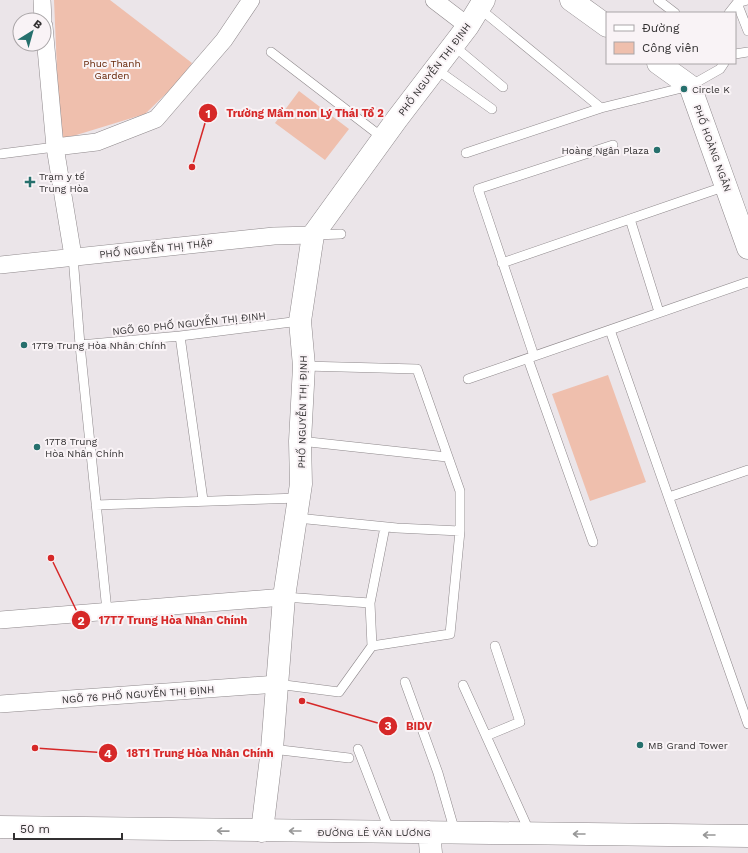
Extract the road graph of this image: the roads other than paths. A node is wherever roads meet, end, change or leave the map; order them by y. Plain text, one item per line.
1 (42, 0) edge
2 (434, 0) edge
3 (570, 0) edge
4 (658, 0) edge
5 (747, 0) edge
6 (249, 1) edge
7 (737, 3) junction
8 (477, 11) edge
9 (43, 12) edge
10 (674, 12) edge
11 (730, 12) edge
12 (606, 25) edge
13 (748, 32) edge
14 (454, 46) junction
15 (47, 52) edge
16 (271, 52) dead end
17 (748, 52) edge
18 (736, 54) edge
19 (659, 64) edge
20 (723, 64) edge
21 (436, 68) junction
22 (690, 86) junction
23 (503, 87) dead end
24 (601, 108) junction
25 (492, 109) dead end
26 (383, 138) junction
27 (613, 145) dead end
28 (56, 147) junction
29 (466, 153) dead end
30 (0, 154) edge
31 (727, 186) junction
32 (630, 220) junction
33 (744, 220) edge
34 (341, 234) dead end
35 (313, 235) junction
36 (748, 248) edge
37 (73, 256) junction
38 (502, 263) junction
39 (0, 265) edge
40 (748, 282) edge
41 (660, 312) junction
42 (300, 321) junction
43 (610, 330) junction
44 (180, 336) junction
45 (80, 345) junction
46 (531, 358) junction
47 (304, 366) junction
48 (468, 379) dead end
49 (300, 441) junction
50 (447, 457) junction
51 (748, 470) edge
52 (669, 498) junction
53 (203, 500) junction
54 (96, 505) junction
55 (298, 508) junction
56 (385, 527) junction
57 (460, 531) junction
58 (593, 542) dead end
59 (284, 597) junction
60 (370, 603) junction
61 (107, 611) junction
62 (0, 620) edge
63 (372, 646) junction
64 (495, 646) dead end
65 (405, 682) dead end
66 (277, 684) junction
67 (463, 685) dead end
68 (0, 704) edge
69 (748, 724) edge
70 (486, 736) junction
71 (272, 749) junction
72 (358, 749) dead end
73 (349, 758) dead end
74 (0, 827) edge
75 (262, 831) junction
76 (390, 832) junction
77 (429, 832) junction
78 (456, 833) junction
79 (531, 834) junction
80 (748, 836) edge
81 (431, 853) edge

1 - 9 street
2 - 8 street
3 - 12 street
4 - 10 lane
5 - 7 lane
6 - 28 street
7 - 11 lane
7 - 13 lane
8 - 14 street, PHỐ NGUYỄN THỊ ĐỊNH
8 - 24 lane
14 - 21 street, PHỐ NGUYỄN THỊ ĐỊNH
14 - 23 lane
15 - 28 street
16 - 26 lane
17 - 18 lane
19 - 22 street
20 - 22 lane
21 - 25 lane
21 - 26 street, PHỐ NGUYỄN THỊ ĐỊNH
22 - 24 lane
22 - 31 street, PHỐ HOÀNG NGÂN
24 - 29 lane
26 - 35 street, PHỐ NGUYỄN THỊ ĐỊNH
27 - 38 lane
28 - 30 lane
28 - 37 street
31 - 32 lane
31 - 33 street, PHỐ HOÀNG NGÂN
32 - 38 lane
32 - 41 lane
33 - 36 street, PHỐ HOÀNG NGÂN
34 - 35 lane
35 - 37 street, PHỐ NGUYỄN THỊ THẬP
35 - 42 street, PHỐ NGUYỄN THỊ ĐỊNH
37 - 39 street, PHỐ NGUYỄN THỊ THẬP
37 - 45 lane
38 - 46 lane
40 - 41 lane
41 - 43 lane
42 - 44 lane, NGÕ 60 PHỐ NGUYỄN THỊ ĐỊNH
42 - 47 street, PHỐ NGUYỄN THỊ ĐỊNH
43 - 46 lane
43 - 52 lane
44 - 45 lane, NGÕ 60 PHỐ NGUYỄN THỊ ĐỊNH
44 - 53 lane
45 - 54 lane
46 - 48 lane
46 - 58 lane
47 - 49 street, PHỐ NGUYỄN THỊ ĐỊNH
47 - 50 lane
49 - 50 lane
49 - 55 street, PHỐ NGUYỄN THỊ ĐỊNH
50 - 57 lane
51 - 52 lane
52 - 69 lane
53 - 54 lane
53 - 55 lane
54 - 61 lane
55 - 56 lane
55 - 59 street, PHỐ NGUYỄN THỊ ĐỊNH
56 - 57 lane
56 - 60 lane
57 - 63 lane
59 - 60 lane
59 - 61 street
59 - 66 street, PHỐ NGUYỄN THỊ ĐỊNH
60 - 63 lane
61 - 62 street
63 - 66 lane
64 - 70 lane
65 - 78 lane
66 - 68 street, NGÕ 76 PHỐ NGUYỄN THỊ ĐỊNH
66 - 71 street, PHỐ NGUYỄN THỊ ĐỊNH
67 - 70 lane
70 - 79 lane
71 - 73 lane
71 - 75 street, PHỐ NGUYỄN THỊ ĐỊNH
72 - 76 lane
75 -> 74 street, ĐƯỜNG LÊ VĂN LƯƠNG
76 -> 75 street, ĐƯỜNG LÊ VĂN LƯƠNG
76 - 77 street, ĐƯỜNG LÊ VĂN LƯƠNG
77 - 78 street, ĐƯỜNG LÊ VĂN LƯƠNG
77 - 81 street
78 - 79 street, ĐƯỜNG LÊ VĂN LƯƠNG
80 -> 79 street, ĐƯỜNG LÊ VĂN LƯƠNG

